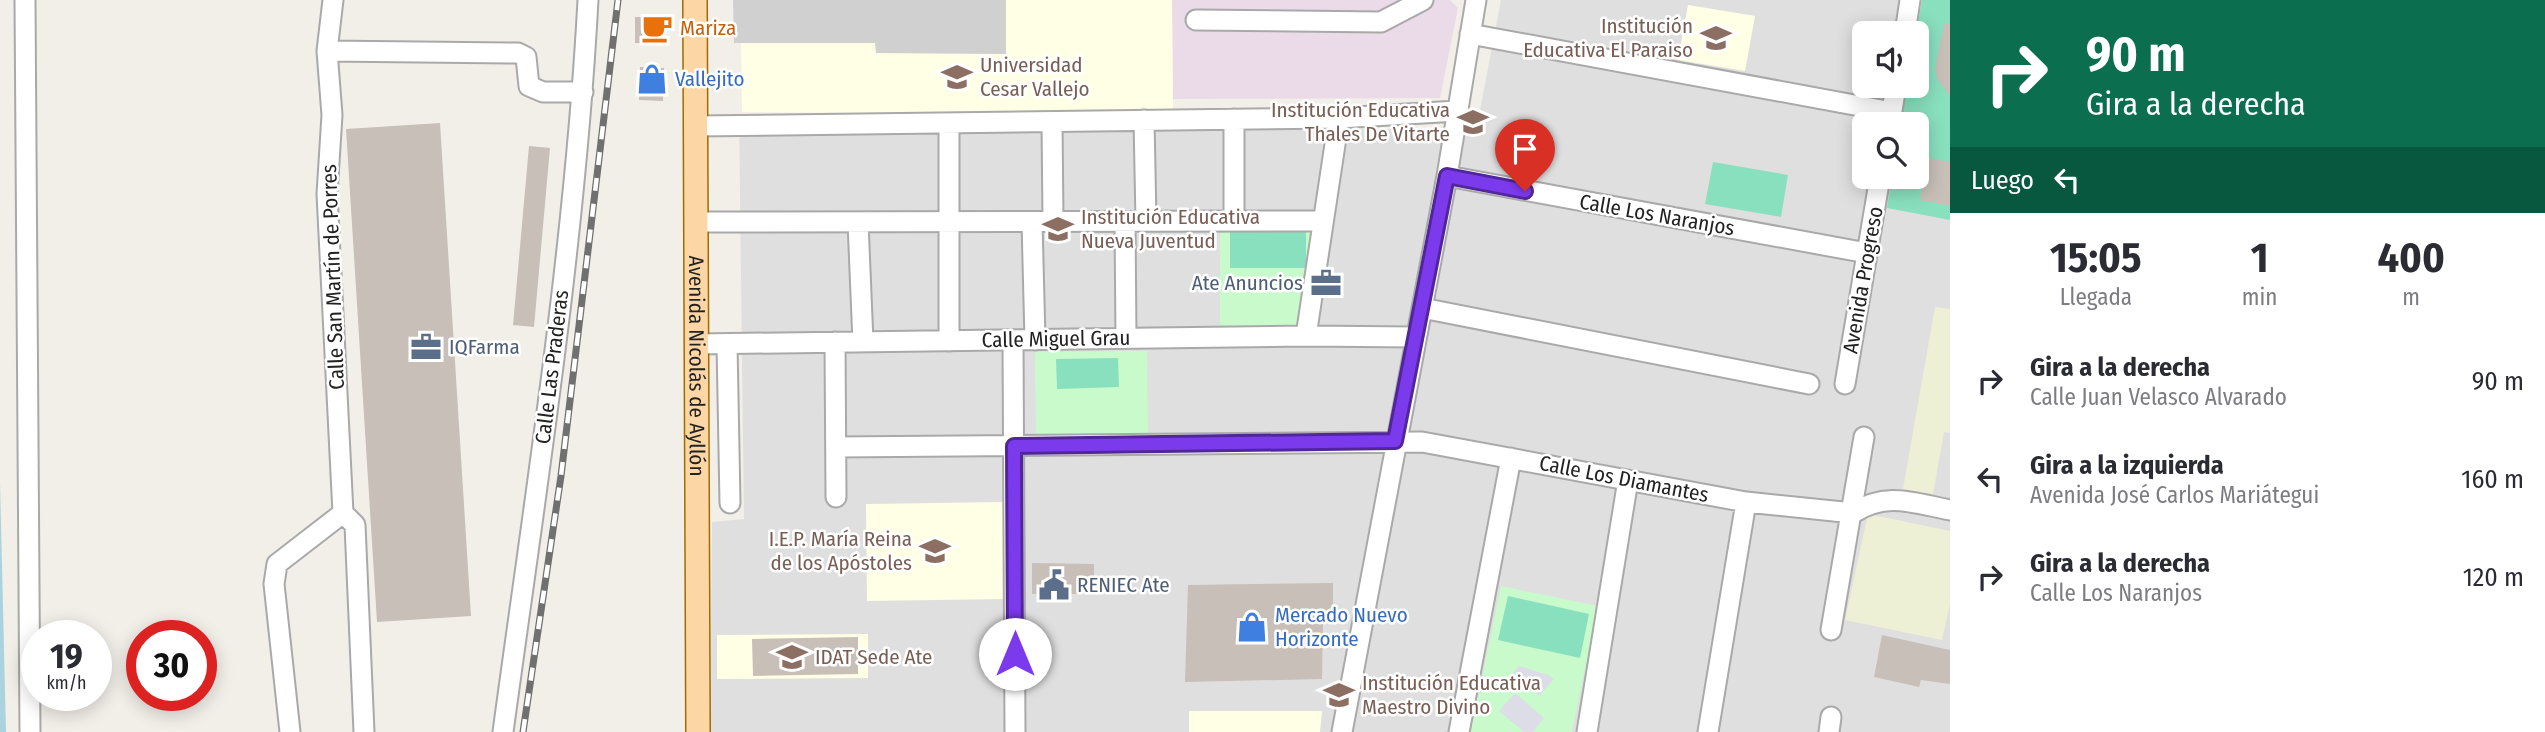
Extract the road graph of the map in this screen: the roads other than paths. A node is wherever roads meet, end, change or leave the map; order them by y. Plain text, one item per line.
1 (25, 0) edge
2 (333, 0) edge
3 (588, 0) edge
4 (679, 0) edge
5 (695, 0) edge
6 (1423, 0) edge
7 (1476, 0) edge
8 (1910, 0) edge
9 (1196, 20) dead end
10 (1907, 21) edge
11 (1469, 34) junction
12 (327, 51) junction
13 (583, 92) junction
14 (1457, 111) junction
15 (1860, 112) edge
16 (1339, 118) junction
17 (1234, 119) junction
18 (1144, 120) junction
19 (1052, 122) junction
20 (949, 123) junction
21 (695, 126) junction
22 (1447, 176) junction
23 (1878, 189) edge
24 (1053, 221) junction
25 (1146, 221) junction
26 (1234, 221) junction
27 (1322, 221) junction
28 (695, 222) junction
29 (858, 222) junction
30 (949, 222) junction
31 (1032, 222) junction
32 (1125, 222) junction
33 (1867, 253) junction
34 (1422, 308) junction
35 (1306, 336) junction
36 (1415, 337) junction
37 (1126, 338) junction
38 (1013, 340) junction
39 (1035, 340) junction
40 (949, 341) junction
41 (835, 342) junction
42 (863, 342) junction
43 (697, 344) junction
44 (727, 344) junction
45 (1809, 384) dead end
46 (1845, 384) dead end
47 (1864, 437) dead end
48 (1395, 441) junction
49 (1014, 446) junction
50 (836, 447) junction
51 (1511, 458) junction
52 (1628, 480) junction
53 (836, 497) dead end
54 (1746, 502) junction
55 (730, 503) dead end
56 (1950, 510) edge
57 (343, 513) junction
58 (1853, 513) junction
59 (1831, 630) dead end
60 (1348, 731) edge
61 (30, 732) edge
62 (290, 732) edge
63 (364, 732) edge
64 (503, 732) edge
65 (684, 732) edge
66 (698, 732) edge
67 (1015, 732) edge
68 (1459, 732) edge
69 (1587, 732) edge
70 (1708, 732) edge

1 - 61 street
2 - 12 street, Calle San Martín de Porres
3 - 13 street, Calle Las Praderas
4 - 65 main road, Avenida Nicolás de Ayllón
5 - 21 main road, Avenida Nicolás de Ayllón
6 - 9 street
7 - 11 street
8 - 10 street
11 - 14 street
11 - 15 street
12 - 13 street
12 - 57 street, Calle San Martín de Porres
13 - 64 street, Calle Las Praderas
14 - 16 street
14 - 22 street
16 - 17 street
16 - 27 street
17 - 18 street
17 - 26 street
18 - 19 street
18 - 25 street
19 - 20 street
19 - 24 street
20 - 21 street
20 - 30 street
21 - 28 main road, Avenida Nicolás de Ayllón
22 - 33 street, Calle Los Naranjos
22 - 34 street
23 - 33 street, Avenida Progreso
24 - 31 street
24 - 32 street
25 - 26 street
25 - 32 street
26 - 27 street
27 - 35 street
28 - 29 street
28 - 43 main road, Avenida Nicolás de Ayllón
29 - 30 street
29 - 42 street
30 - 31 street
30 - 40 street
31 - 39 street
32 - 37 street
33 - 46 street, Avenida Progreso
34 - 36 street
34 - 45 street
35 - 36 street, Calle Miguel Grau
35 - 37 street, Calle Miguel Grau
36 - 48 street
37 - 39 street, Calle Miguel Grau
38 - 39 street, Calle Miguel Grau
38 - 40 street, Calle Miguel Grau
38 - 49 street
40 - 42 street, Calle Miguel Grau
41 - 42 street, Calle Miguel Grau
41 - 44 street, Calle Miguel Grau
41 - 50 street
43 - 44 street, Calle Miguel Grau
43 - 66 main road, Avenida Nicolás de Ayllón
44 - 55 street
47 - 58 street
48 - 49 street, Calle Los Diamantes
48 - 51 street, Calle Los Diamantes
48 - 60 street
49 - 50 street, Calle Los Diamantes
49 - 67 street
50 - 53 street
51 - 52 street, Calle Los Diamantes
51 - 68 street
52 - 54 street, Calle Los Diamantes
52 - 69 street
54 - 58 street, Calle Los Diamantes
54 - 70 street
56 - 58 street
57 - 62 street
57 - 63 street
58 - 59 street

